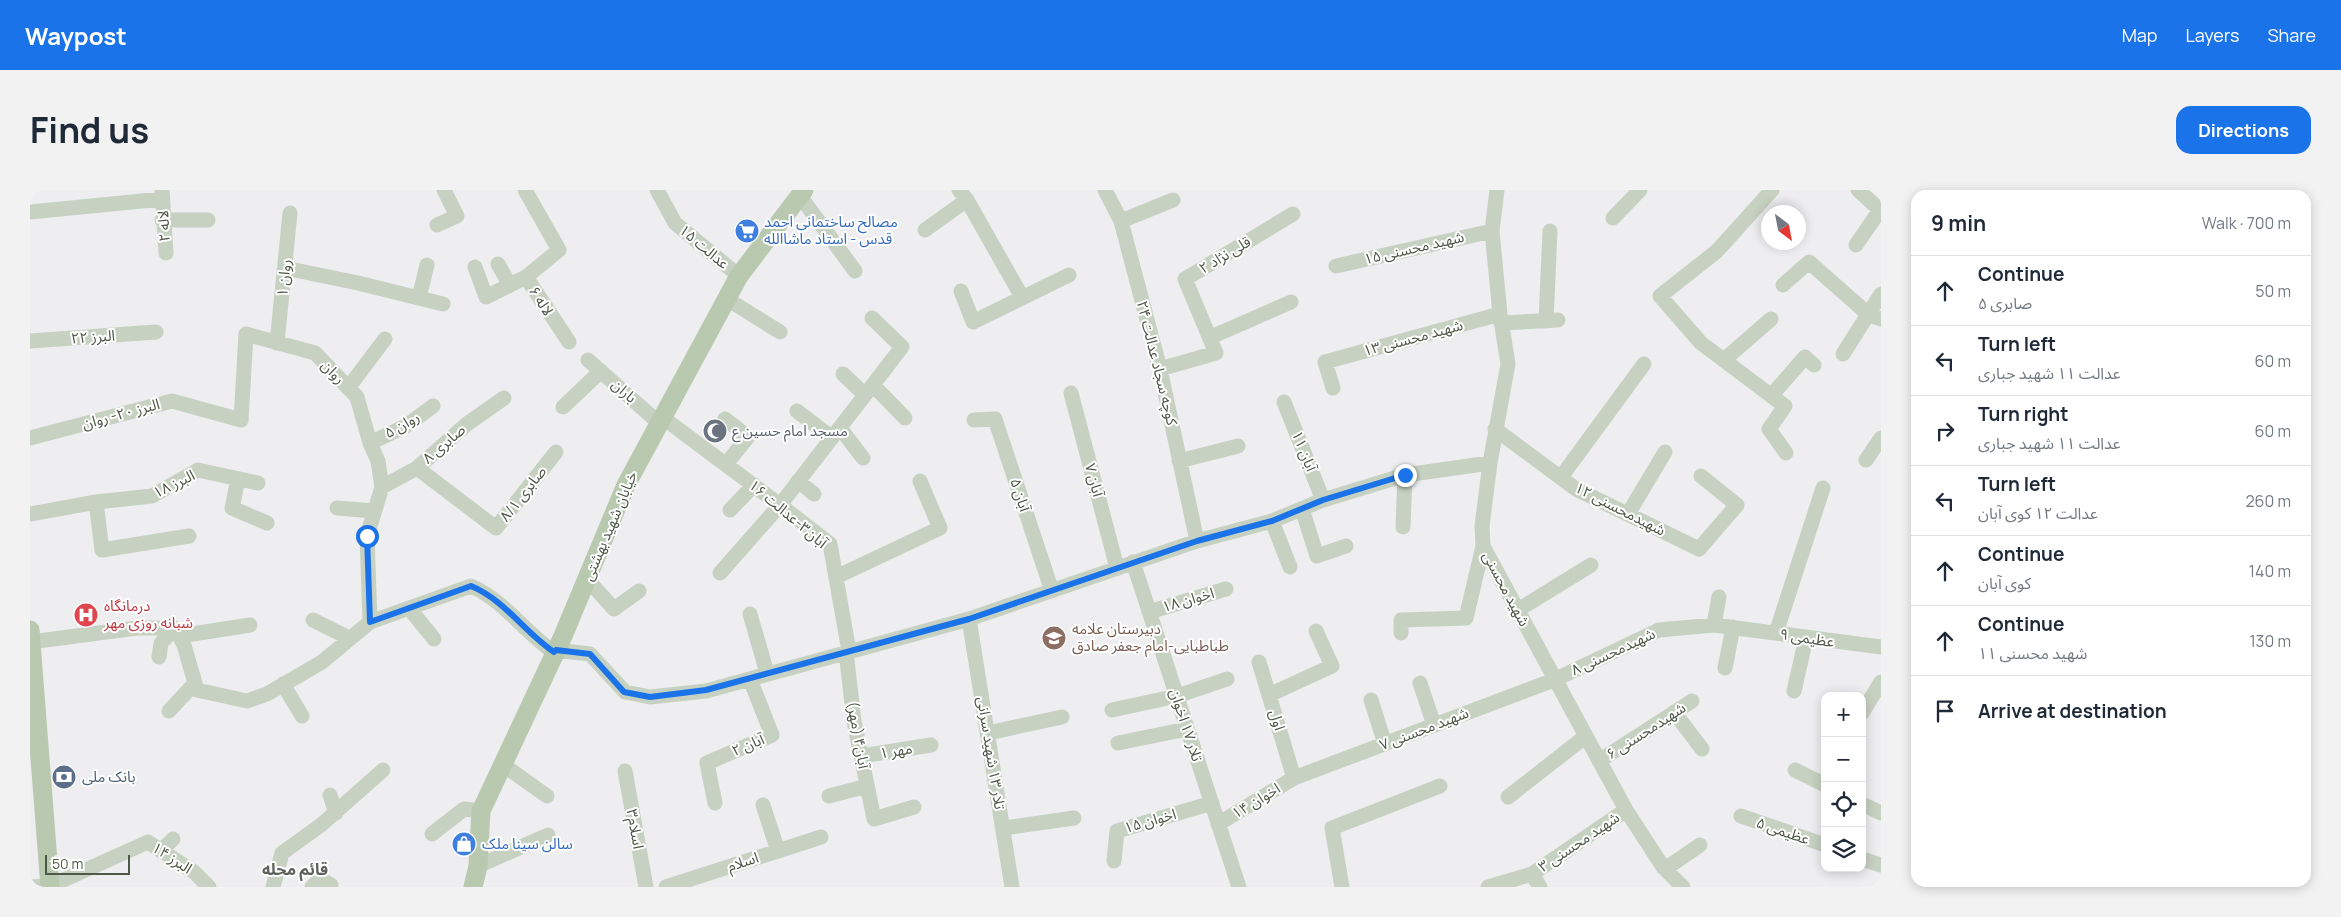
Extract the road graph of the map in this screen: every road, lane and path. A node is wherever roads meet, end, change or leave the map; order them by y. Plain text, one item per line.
1 (444, 190) edge
2 (525, 190) edge
3 (658, 190) edge
4 (1105, 190) edge
5 (1497, 190) edge
6 (1772, 190) edge
7 (1858, 190) edge
8 (1637, 191) edge
9 (802, 193) edge
10 (162, 195) edge
11 (963, 195) edge
12 (1173, 200) dead end
13 (30, 212) edge
14 (290, 212) dead end
15 (1293, 214) dead end
16 (1613, 218) dead end
17 (162, 220) junction
18 (208, 220) dead end
19 (1121, 221) junction
20 (437, 226) dead end
21 (924, 230) dead end
22 (1492, 231) junction
23 (1550, 231) dead end
24 (1856, 245) dead end
25 (166, 253) dead end
26 (498, 264) dead end
27 (427, 265) dead end
28 (1336, 266) dead end
29 (475, 267) dead end
30 (285, 268) junction
31 (855, 271) dead end
32 (1069, 275) dead end
33 (739, 276) junction
34 (526, 277) junction
35 (510, 285) junction
36 (1783, 285) dead end
37 (961, 291) dead end
38 (1881, 294) edge
39 (1022, 297) junction
40 (419, 298) junction
41 (727, 298) junction
42 (1291, 302) dead end
43 (443, 304) dead end
44 (1874, 316) edge
45 (872, 318) dead end
46 (1501, 319) junction
47 (1771, 319) dead end
48 (156, 332) dead end
49 (780, 332) dead end
50 (1211, 337) junction
51 (385, 339) dead end
52 (30, 341) edge
53 (569, 342) dead end
54 (277, 343) junction
55 (1843, 354) dead end
56 (588, 360) dead end
57 (1724, 360) junction
58 (1644, 364) dead end
59 (1814, 364) dead end
60 (1160, 369) junction
61 (601, 371) junction
62 (843, 374) dead end
63 (348, 388) junction
64 (1333, 388) dead end
65 (869, 390) junction
66 (1071, 393) dead end
67 (1771, 396) junction
68 (504, 398) dead end
69 (1284, 402) dead end
70 (433, 406) dead end
71 (563, 407) dead end
72 (797, 411) dead end
73 (905, 418) dead end
74 (725, 419) dead end
75 (241, 420) joint
76 (661, 420) junction
77 (974, 420) dead end
78 (1495, 429) junction
79 (836, 433) junction
80 (30, 438) edge
81 (1881, 438) edge
82 (370, 443) junction
83 (1238, 446) dead end
84 (556, 452) dead end
85 (1665, 452) dead end
86 (1786, 453) dead end
87 (863, 458) dead end
88 (1866, 460) dead end
89 (1180, 461) junction
90 (1490, 463) junction
91 (726, 464) junction
92 (417, 468) junction
93 (1405, 475) junction
94 (1701, 476) dead end
95 (1560, 477) junction
96 (238, 479) junction
97 (798, 481) junction
98 (920, 481) dead end
99 (258, 483) dead end
100 (754, 485) junction
101 (382, 487) junction
102 (1823, 488) dead end
103 (814, 494) dead end
104 (1323, 500) junction
105 (96, 502) junction
106 (780, 504) junction
107 (337, 508) dead end
108 (1302, 509) junction
109 (730, 510) dead end
110 (374, 511) junction
111 (30, 514) edge
112 (1628, 514) junction
113 (1272, 521) junction
114 (267, 523) dead end
115 (1404, 527) dead end
116 (189, 536) dead end
117 (1197, 541) junction
118 (1346, 546) dead end
119 (1483, 546) junction
120 (1133, 562) junction
121 (1591, 565) dead end
122 (1290, 567) dead end
123 (1117, 568) junction
124 (720, 572) dead end
125 (836, 577) junction
126 (587, 579) junction
127 (1226, 590) dead end
128 (639, 591) dead end
129 (1052, 591) junction
130 (1719, 597) dead end
131 (408, 608) junction
132 (1518, 610) junction
133 (1149, 612) junction
134 (750, 614) dead end
135 (969, 619) junction
136 (313, 620) dead end
137 (370, 622) junction
138 (1714, 624) junction
139 (250, 626) dead end
140 (1733, 627) junction
141 (175, 628) junction
142 (1316, 631) dead end
143 (1401, 633) dead end
144 (1776, 633) junction
145 (30, 638) edge
146 (349, 638) junction
147 (1806, 638) junction
148 (434, 639) dead end
149 (1881, 647) edge
150 (555, 651) junction
151 (848, 651) junction
152 (159, 657) dead end
153 (1259, 662) dead end
154 (1725, 668) dead end
155 (767, 673) junction
156 (750, 679) junction
157 (1227, 679) dead end
158 (1554, 680) junction
159 (1881, 682) edge
160 (195, 683) junction
161 (283, 684) junction
162 (1420, 684) dead end
163 (1794, 691) dead end
164 (1269, 694) junction
165 (1177, 696) junction
166 (1371, 700) dead end
167 (1692, 700) dead end
168 (1866, 707) edge
169 (1112, 710) dead end
170 (168, 712) dead end
171 (1674, 712) junction
172 (302, 716) dead end
173 (1062, 717) dead end
174 (1434, 725) junction
175 (1188, 728) junction
176 (988, 733) junction
177 (1586, 736) junction
178 (1118, 744) dead end
179 (1386, 744) junction
180 (930, 745) dead end
181 (1702, 749) dead end
182 (861, 756) junction
183 (1599, 761) junction
184 (502, 764) junction
185 (383, 770) dead end
186 (1795, 770) dead end
187 (625, 771) dead end
188 (1294, 778) junction
189 (1821, 783) edge
190 (867, 786) junction
191 (1440, 786) dead end
192 (330, 795) dead end
193 (547, 796) dead end
194 (829, 796) dead end
195 (1508, 797) dead end
196 (715, 803) dead end
197 (1212, 803) junction
198 (763, 805) dead end
199 (1866, 806) edge
200 (914, 807) dead end
201 (1626, 810) junction
202 (481, 811) junction
203 (336, 813) junction
204 (1881, 813) edge
205 (1742, 816) dead end
206 (1074, 818) dead end
207 (1218, 824) junction
208 (1004, 828) junction
209 (432, 834) dead end
210 (548, 835) dead end
211 (821, 837) dead end
212 (173, 839) dead end
213 (1700, 845) dead end
214 (1821, 845) edge
215 (161, 851) junction
216 (778, 851) junction
217 (1866, 860) edge
218 (1114, 861) dead end
219 (1881, 865) edge
220 (478, 866) junction
221 (1665, 870) junction
222 (1536, 881) edge
223 (331, 885) dead end
224 (30, 887) edge
225 (50, 887) edge
226 (208, 887) edge
227 (273, 887) edge
228 (312, 887) edge
229 (473, 887) edge
230 (646, 887) edge
231 (666, 887) edge
232 (1012, 887) edge
233 (1238, 887) edge
234 (1342, 887) edge
235 (1488, 887) edge
236 (1683, 887) edge

1 - 20 street
2 - 34 street, لاله ۶
3 - 33 street, عدالت ۱۵
4 - 19 street, کوچه سجاد عدالت ۲۴
5 - 22 street, شهید محسنی
6 - 57 street
7 - 24 street
8 - 16 street
9 - 31 street
9 - 33 main road, خیابان شهید بهشتی
10 - 13 street
10 - 17 street, لاله ۲
11 - 21 street
11 - 39 street
12 - 19 street
14 - 30 street, روان ۱
15 - 50 street, قلی نژاد ۲
17 - 18 street
17 - 25 street, لاله ۲
19 - 60 street, کوچه سجاد عدالت ۲۴
22 - 28 street, شهید محسنی ۱۵
22 - 46 street, شهید محسنی
23 - 46 street, شهید محسنی ۱۳
26 - 35 street
27 - 40 street
29 - 35 street
30 - 40 street
30 - 54 street, روان ۱
32 - 39 street
33 - 41 main road, خیابان شهید بهشتی
34 - 35 street
34 - 53 street, لاله ۶
36 - 44 street
37 - 39 street
38 - 44 street
40 - 43 street
41 - 49 street
41 - 76 main road, خیابان شهید بهشتی
42 - 50 street
44 - 55 street
45 - 65 street
46 - 64 street, شهید محسنی ۱۳
46 - 78 street, شهید محسنی
47 - 57 street
48 - 52 street, البرز ۲۲
50 - 60 street
51 - 63 street
54 - 63 street, روان
54 - 75 street, روان
56 - 61 street, باران
57 - 67 street
58 - 95 street
59 - 67 street
60 - 89 street, کوچه سجاد عدالت ۲۴
61 - 71 street
61 - 76 street, باران
62 - 65 street
63 - 82 street, روان
65 - 73 street
65 - 79 street
66 - 123 street, آبان ۷
67 - 86 street
68 - 92 street, صابری ۸
69 - 104 street, آبان ۱۱
70 - 82 street, روان ۵
72 - 79 street
74 - 91 street
75 - 80 street, البرز ۲۰- روان
76 - 91 street, آبان۳-عدالت ۱۶
76 - 126 main road, خیابان شهید بهشتی
77 - 129 street, آبان ۵
78 - 90 street, شهید محسنی
78 - 95 street, شهیدمحسنی ۱۲
79 - 87 street
79 - 97 street
81 - 88 street
82 - 101 street, روان
83 - 89 street
84 - 92 street, صابری ۸/۱
85 - 112 street
89 - 117 street, کوچه سجاد عدالت ۲۴
90 - 93 street
90 - 119 street, شهید محسنی
91 - 100 street, آبان۳-عدالت ۱۶
92 - 101 street, صابری ۸
93 - 104 street
93 - 115 street
94 - 112 street, شهیدمحسنی ۱۲
95 - 112 street, شهیدمحسنی ۱۲
96 - 99 street, البرز ۱۸
96 - 105 street, البرز ۱۸
96 - 114 street
97 - 103 street
97 - 106 street
98 - 125 street
100 - 106 street, آبان۳-عدالت ۱۶
100 - 109 street
101 - 110 street, روان
102 - 144 street
104 - 108 street
105 - 111 street, البرز ۱۸
105 - 116 street
106 - 124 street
106 - 125 street, آبان۳-عدالت ۱۶
107 - 110 street
108 - 113 street
108 - 118 street
110 - 137 street, روان
113 - 117 street
113 - 122 street
117 - 120 street
119 - 132 street, شهید محسنی
119 - 143 street
120 - 123 street
120 - 133 street, تلار ۱۷ اخوان
121 - 132 street
123 - 129 street
125 - 151 street, آبان۳-عدالت ۱۶
126 - 128 street
126 - 150 main road, خیابان شهید بهشتی
127 - 133 street, اخوان ۱۸
129 - 135 street
130 - 138 street
131 - 137 street
131 - 148 street
131 - 150 street
132 - 158 street, شهید محسنی
133 - 165 street, تلار ۱۷ اخوان
134 - 155 street
135 - 151 street
135 - 176 street, تلار ۱۳ شهید سرانی
136 - 146 street
137 - 146 street
138 - 140 street, شهیدمحسنی ۸
138 - 158 street, شهیدمحسنی ۸
139 - 141 street
140 - 144 street, عظیمی ۹
140 - 154 street
141 - 145 street
141 - 152 street
141 - 160 street
142 - 164 street
144 - 147 street, عظیمی ۹
145 - 225 main road
146 - 161 street
147 - 149 street, عظیمی ۹
147 - 163 street
150 - 156 street
150 - 184 main road, خیابان شهید بهشتی
151 - 155 street
151 - 182 street, آبان۴ (مهر)
153 - 164 street, اول
155 - 156 street
156 - 196 street, آبان ۲
157 - 165 street
158 - 174 street, شهید محسنی ۷
158 - 177 street, شهید محسنی
159 - 168 street
160 - 161 street
160 - 170 street
161 - 172 street
162 - 174 street
164 - 188 street, اول
165 - 169 street
165 - 175 street, تلار ۱۷ اخوان
166 - 179 street
167 - 171 street, شهیدمحسنی ۶
171 - 181 street
171 - 183 street, شهیدمحسنی ۶
173 - 176 street
174 - 179 street, شهید محسنی ۷
175 - 178 street
175 - 197 street, تلار ۱۷ اخوان
176 - 208 street, تلار ۱۳ شهید سرانی
177 - 183 street, شهید محسنی
177 - 195 street
179 - 188 street, شهید محسنی ۷
180 - 182 street, مهر ۱
182 - 190 street, آبان۴ (مهر)
183 - 201 street, شهید محسنی
184 - 193 street
184 - 202 main road, خیابان شهید بهشتی
185 - 203 street
186 - 189 street
187 - 230 street, اسلام۳
188 - 207 street, اخوان ۱۴
190 - 194 street
190 - 200 street, آبان۴ (مهر)
191 - 234 street
192 - 203 street
197 - 207 street, تلار ۱۷ اخوان
197 - 218 street, اخوان ۱۵
198 - 216 street
199 - 204 street
201 - 221 street, شهید محسنی
201 - 222 street, شهید محسنی ۳
202 - 209 street
202 - 220 main road, خیابان شهید بهشتی
203 - 227 street
205 - 214 street, عظیمی ۵
206 - 208 street
207 - 233 street, تلار ۱۷ اخوان
208 - 232 street, تلار ۱۳ شهید سرانی
210 - 220 street
211 - 216 street, اسلام
212 - 215 street
213 - 221 street
215 - 225 street, البرز ۱۴
215 - 226 street, البرز ۱۴
216 - 231 street, اسلام
217 - 219 street
220 - 229 main road, خیابان شهید بهشتی
221 - 236 street, شهید محسنی
222 - 235 street, شهید محسنی ۳
223 - 228 street
224 - 225 street

